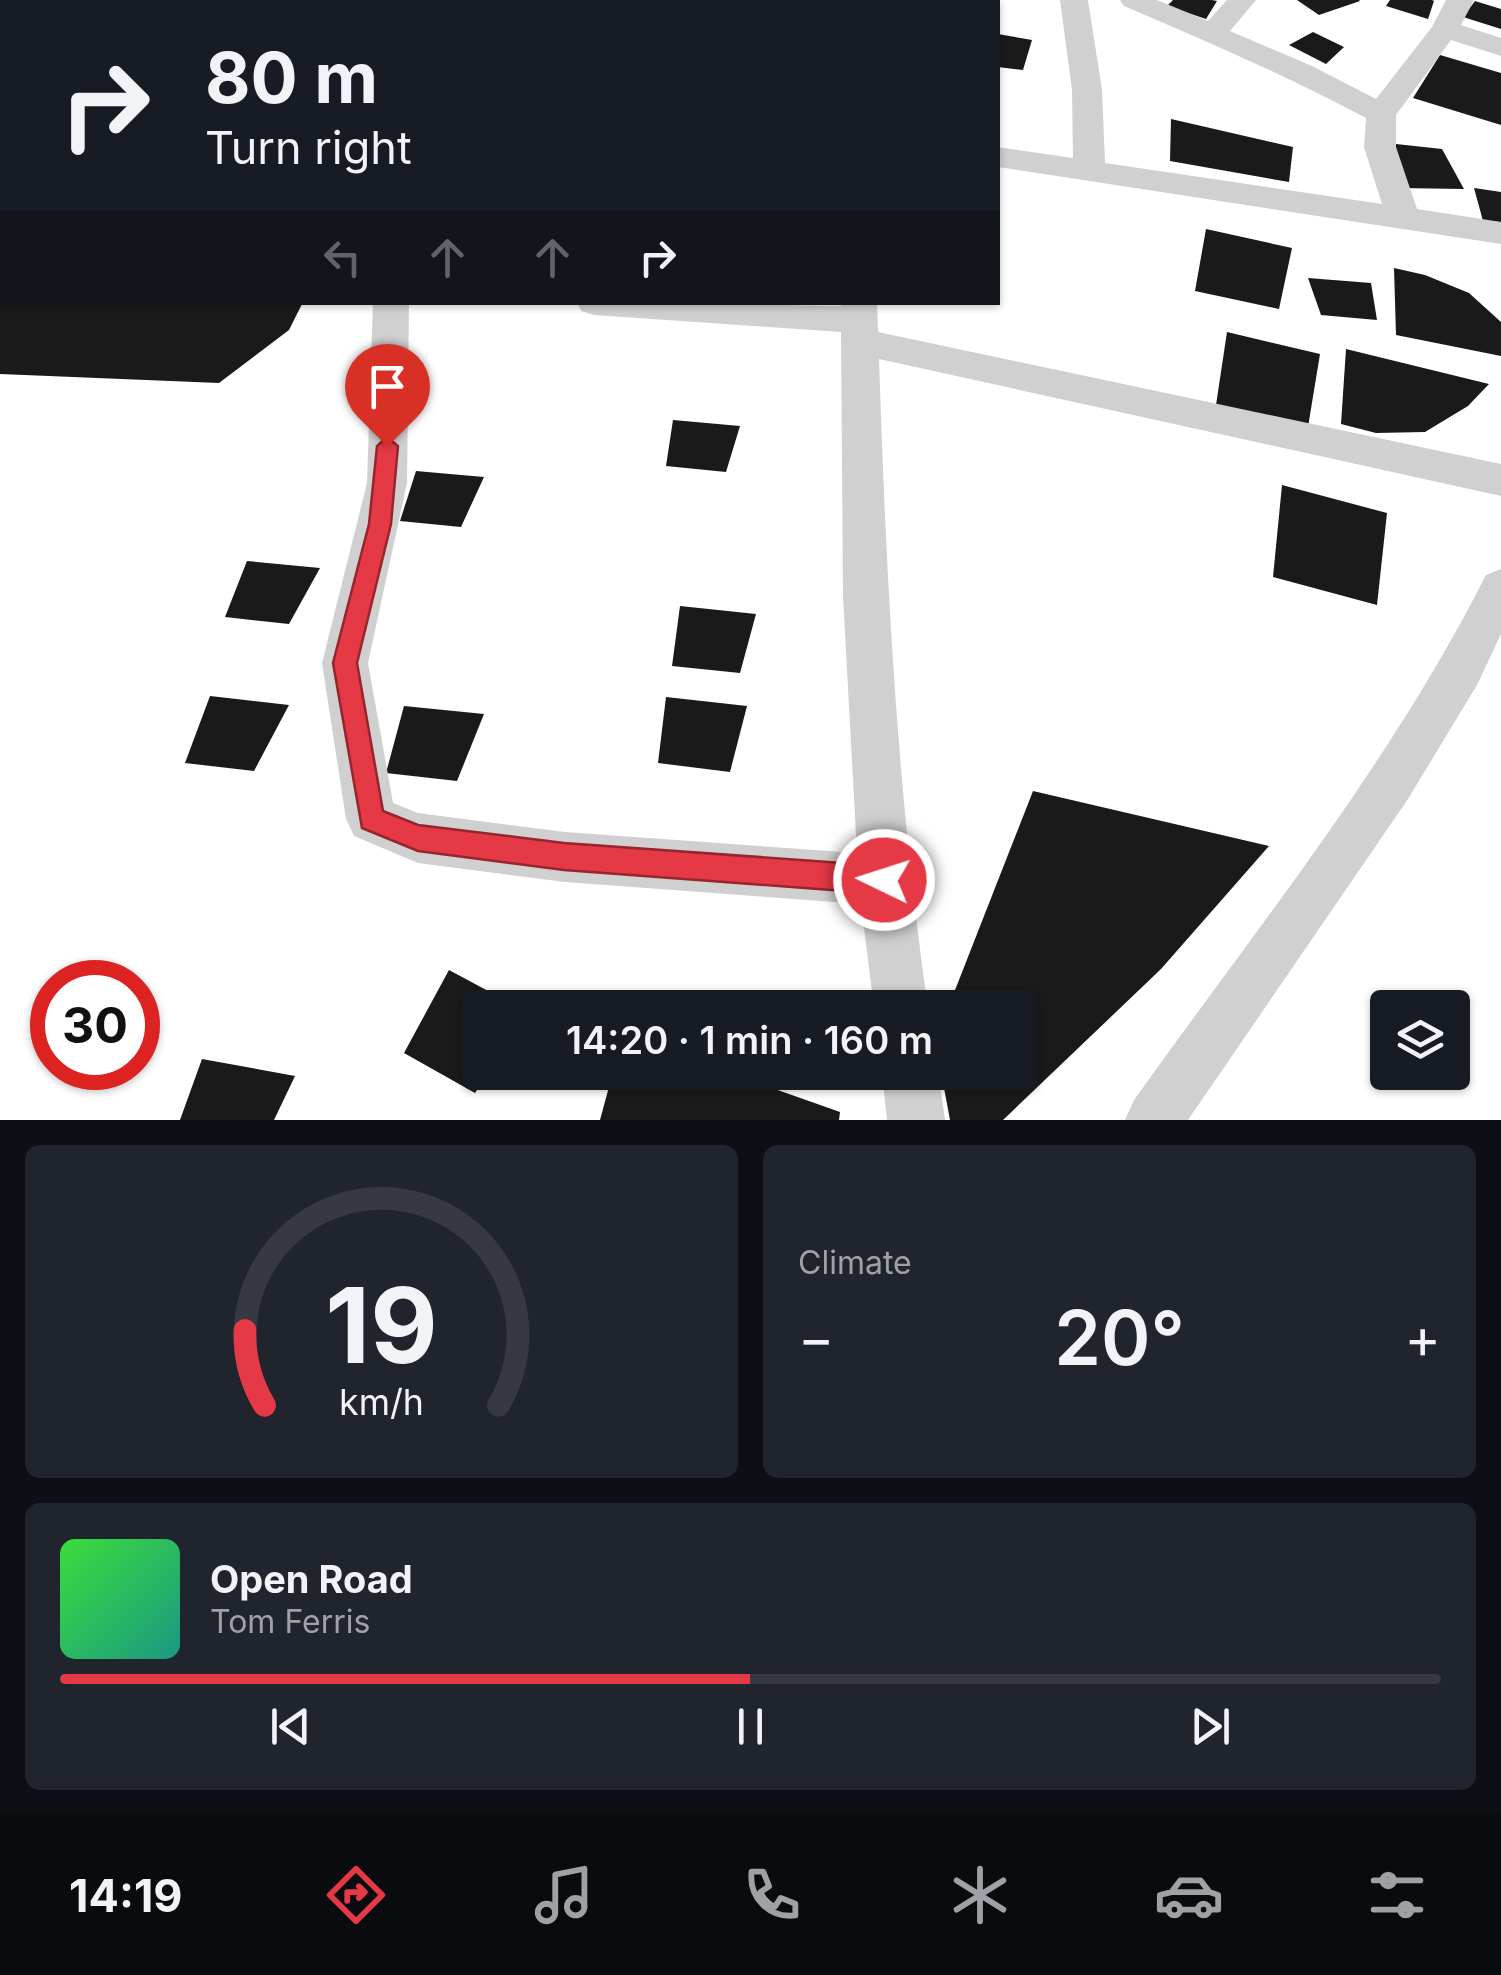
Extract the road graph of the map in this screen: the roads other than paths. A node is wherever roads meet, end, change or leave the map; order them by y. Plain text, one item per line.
1 (1074, 0) edge
2 (1134, 0) edge
3 (1242, 0) edge
4 (1460, 0) edge
5 (1445, 29) junction
6 (1211, 36) junction
7 (1501, 47) edge
8 (1381, 114) junction
9 (1000, 157) edge
10 (1089, 169) junction
11 (1404, 221) junction
12 (1486, 240) edge
13 (391, 305) edge
14 (636, 305) edge
15 (858, 321) edge
16 (1501, 480) edge
17 (1501, 588) edge
18 (884, 880) junction
19 (899, 990) edge
20 (912, 1090) edge
21 (916, 1120) edge
22 (1154, 1120) edge

1 - 10 street
2 - 6 street
3 - 6 street
4 - 5 street
5 - 7 street
5 - 8 street
6 - 8 street
8 - 11 street
9 - 10 street
10 - 11 street
11 - 12 street
13 - 18 street
14 - 15 street
15 - 16 street
15 - 18 street
17 - 22 street
18 - 19 street
20 - 21 street

